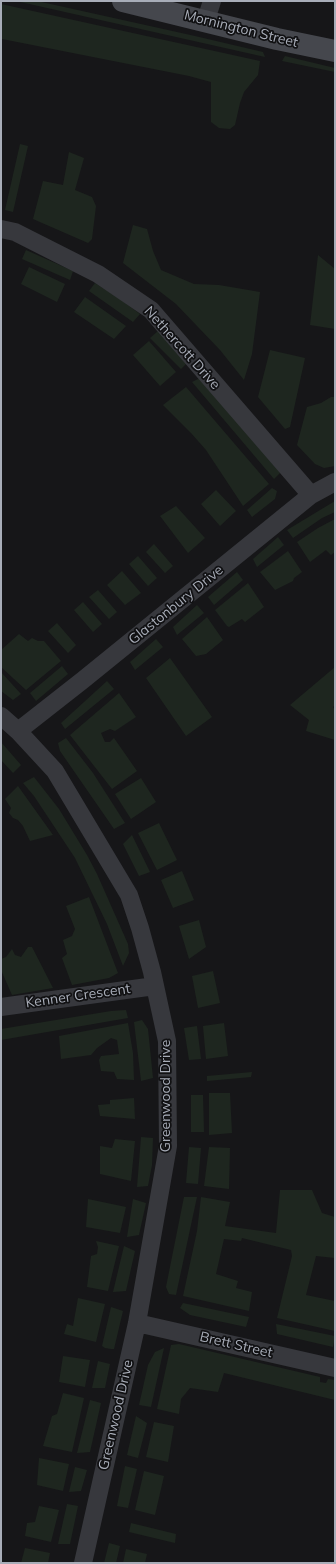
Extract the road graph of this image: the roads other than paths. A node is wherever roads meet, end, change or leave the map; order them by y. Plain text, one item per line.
1 (123, 1) edge
2 (209, 11) edge
3 (335, 51) edge
4 (1, 229) edge
5 (335, 482) edge
6 (311, 495) junction
7 (1, 716) edge
8 (18, 731) junction
9 (155, 986) junction
10 (1, 1007) edge
11 (137, 1323) junction
12 (335, 1368) edge
13 (83, 1563) edge

1 - 2 main road, Mornington Street
2 - 3 main road, Mornington Street
4 - 6 street, Nethercott Drive
5 - 6 street, Glastonbury Drive
6 - 8 street, Glastonbury Drive
7 - 8 street, Greenwood Drive
8 - 9 street, Greenwood Drive
9 - 10 street, Kenner Crescent
9 - 11 street, Greenwood Drive
11 - 12 street, Brett Street
11 - 13 street, Greenwood Drive

